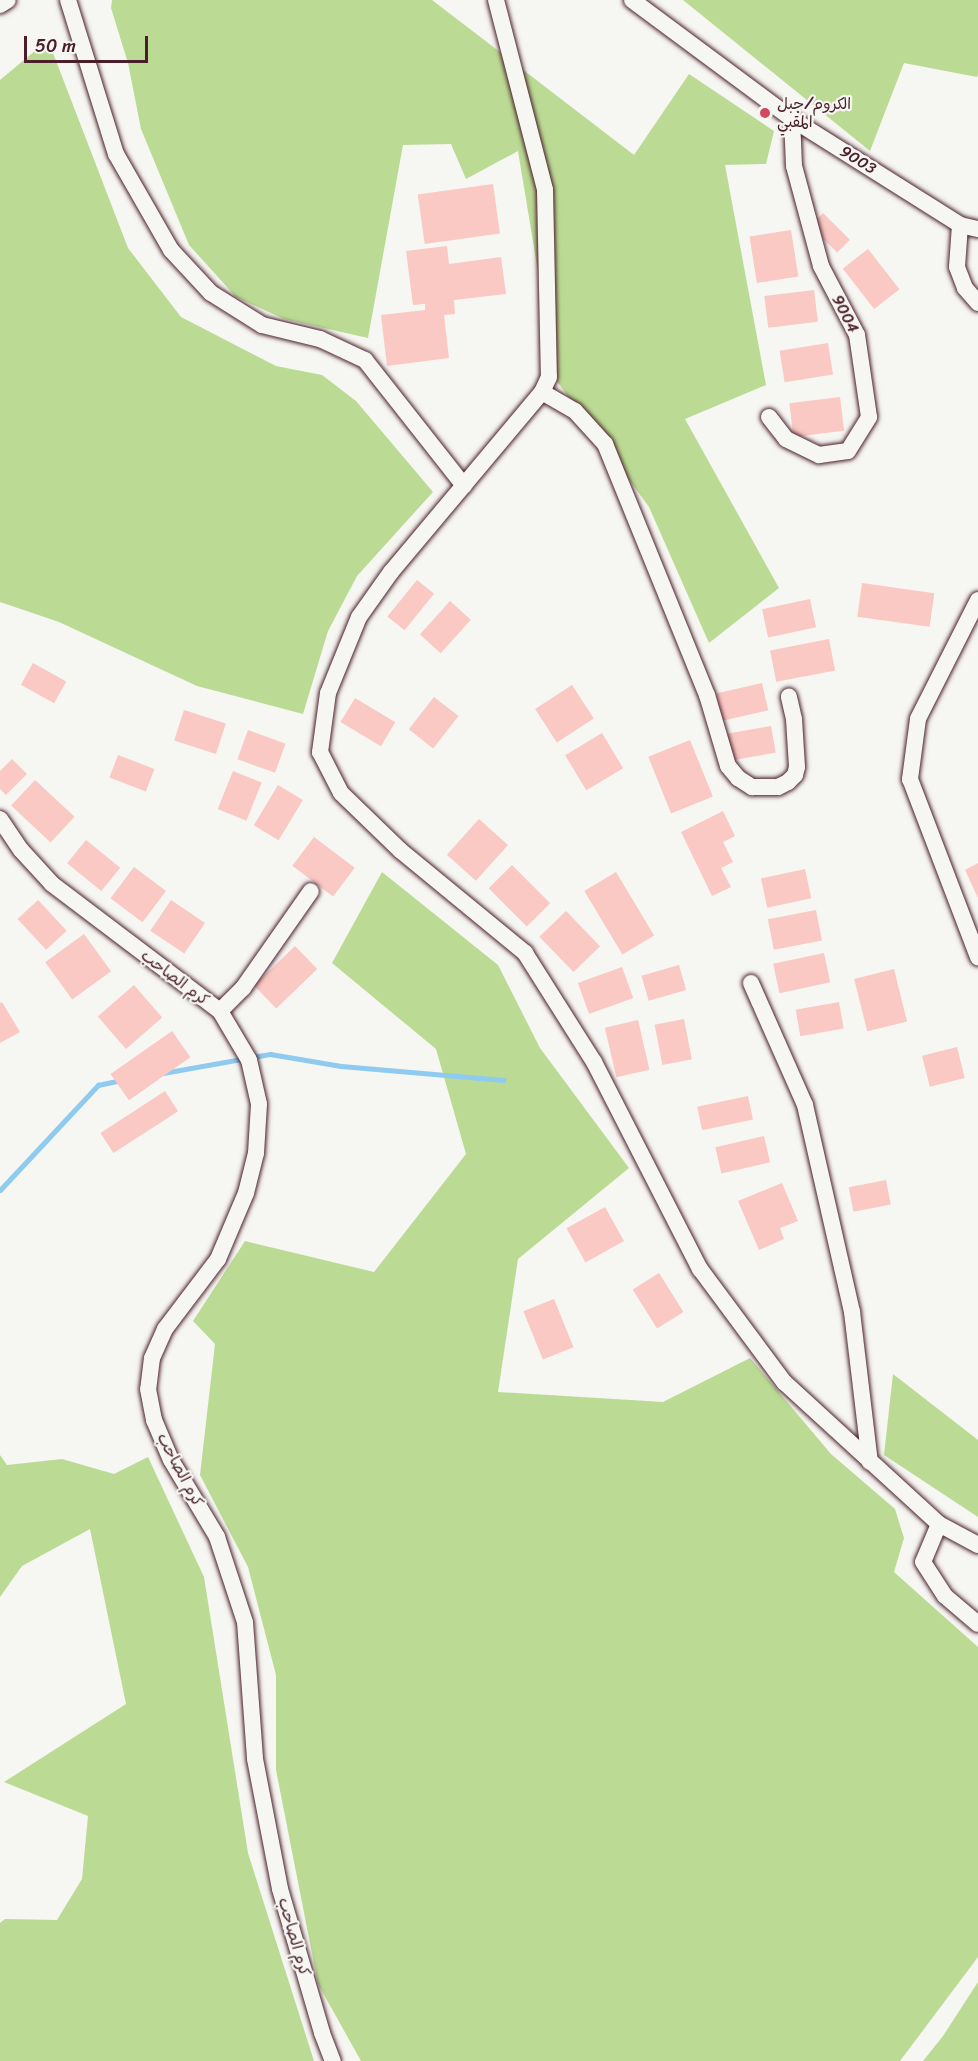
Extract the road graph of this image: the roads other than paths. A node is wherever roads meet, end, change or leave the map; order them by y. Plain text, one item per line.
1 (8, 0) edge
2 (68, 0) edge
3 (496, 0) edge
4 (632, 0) edge
5 (0, 5) edge
6 (792, 119) junction
7 (960, 225) junction
8 (978, 229) edge
9 (978, 303) edge
10 (542, 392) junction
11 (769, 417) dead end
12 (464, 486) junction
13 (978, 600) edge
14 (789, 697) dead end
15 (0, 819) edge
16 (311, 891) dead end
17 (978, 957) edge
18 (751, 983) dead end
19 (220, 1011) junction
20 (870, 1462) junction
21 (939, 1524) junction
22 (978, 1545) edge
23 (978, 1624) edge
24 (333, 2061) edge

1 - 5 street
2 - 12 street
3 - 10 street
4 - 6 street, 9003
6 - 7 street, 9003
6 - 11 street, 9004
7 - 8 street, 9003
7 - 9 street
10 - 12 street
10 - 14 street
12 - 20 street
13 - 17 street
15 - 19 street, كرم الصاحب
16 - 19 street
18 - 20 street
19 - 24 street, كرم الصاحب
20 - 21 street
21 - 22 street
21 - 23 street

